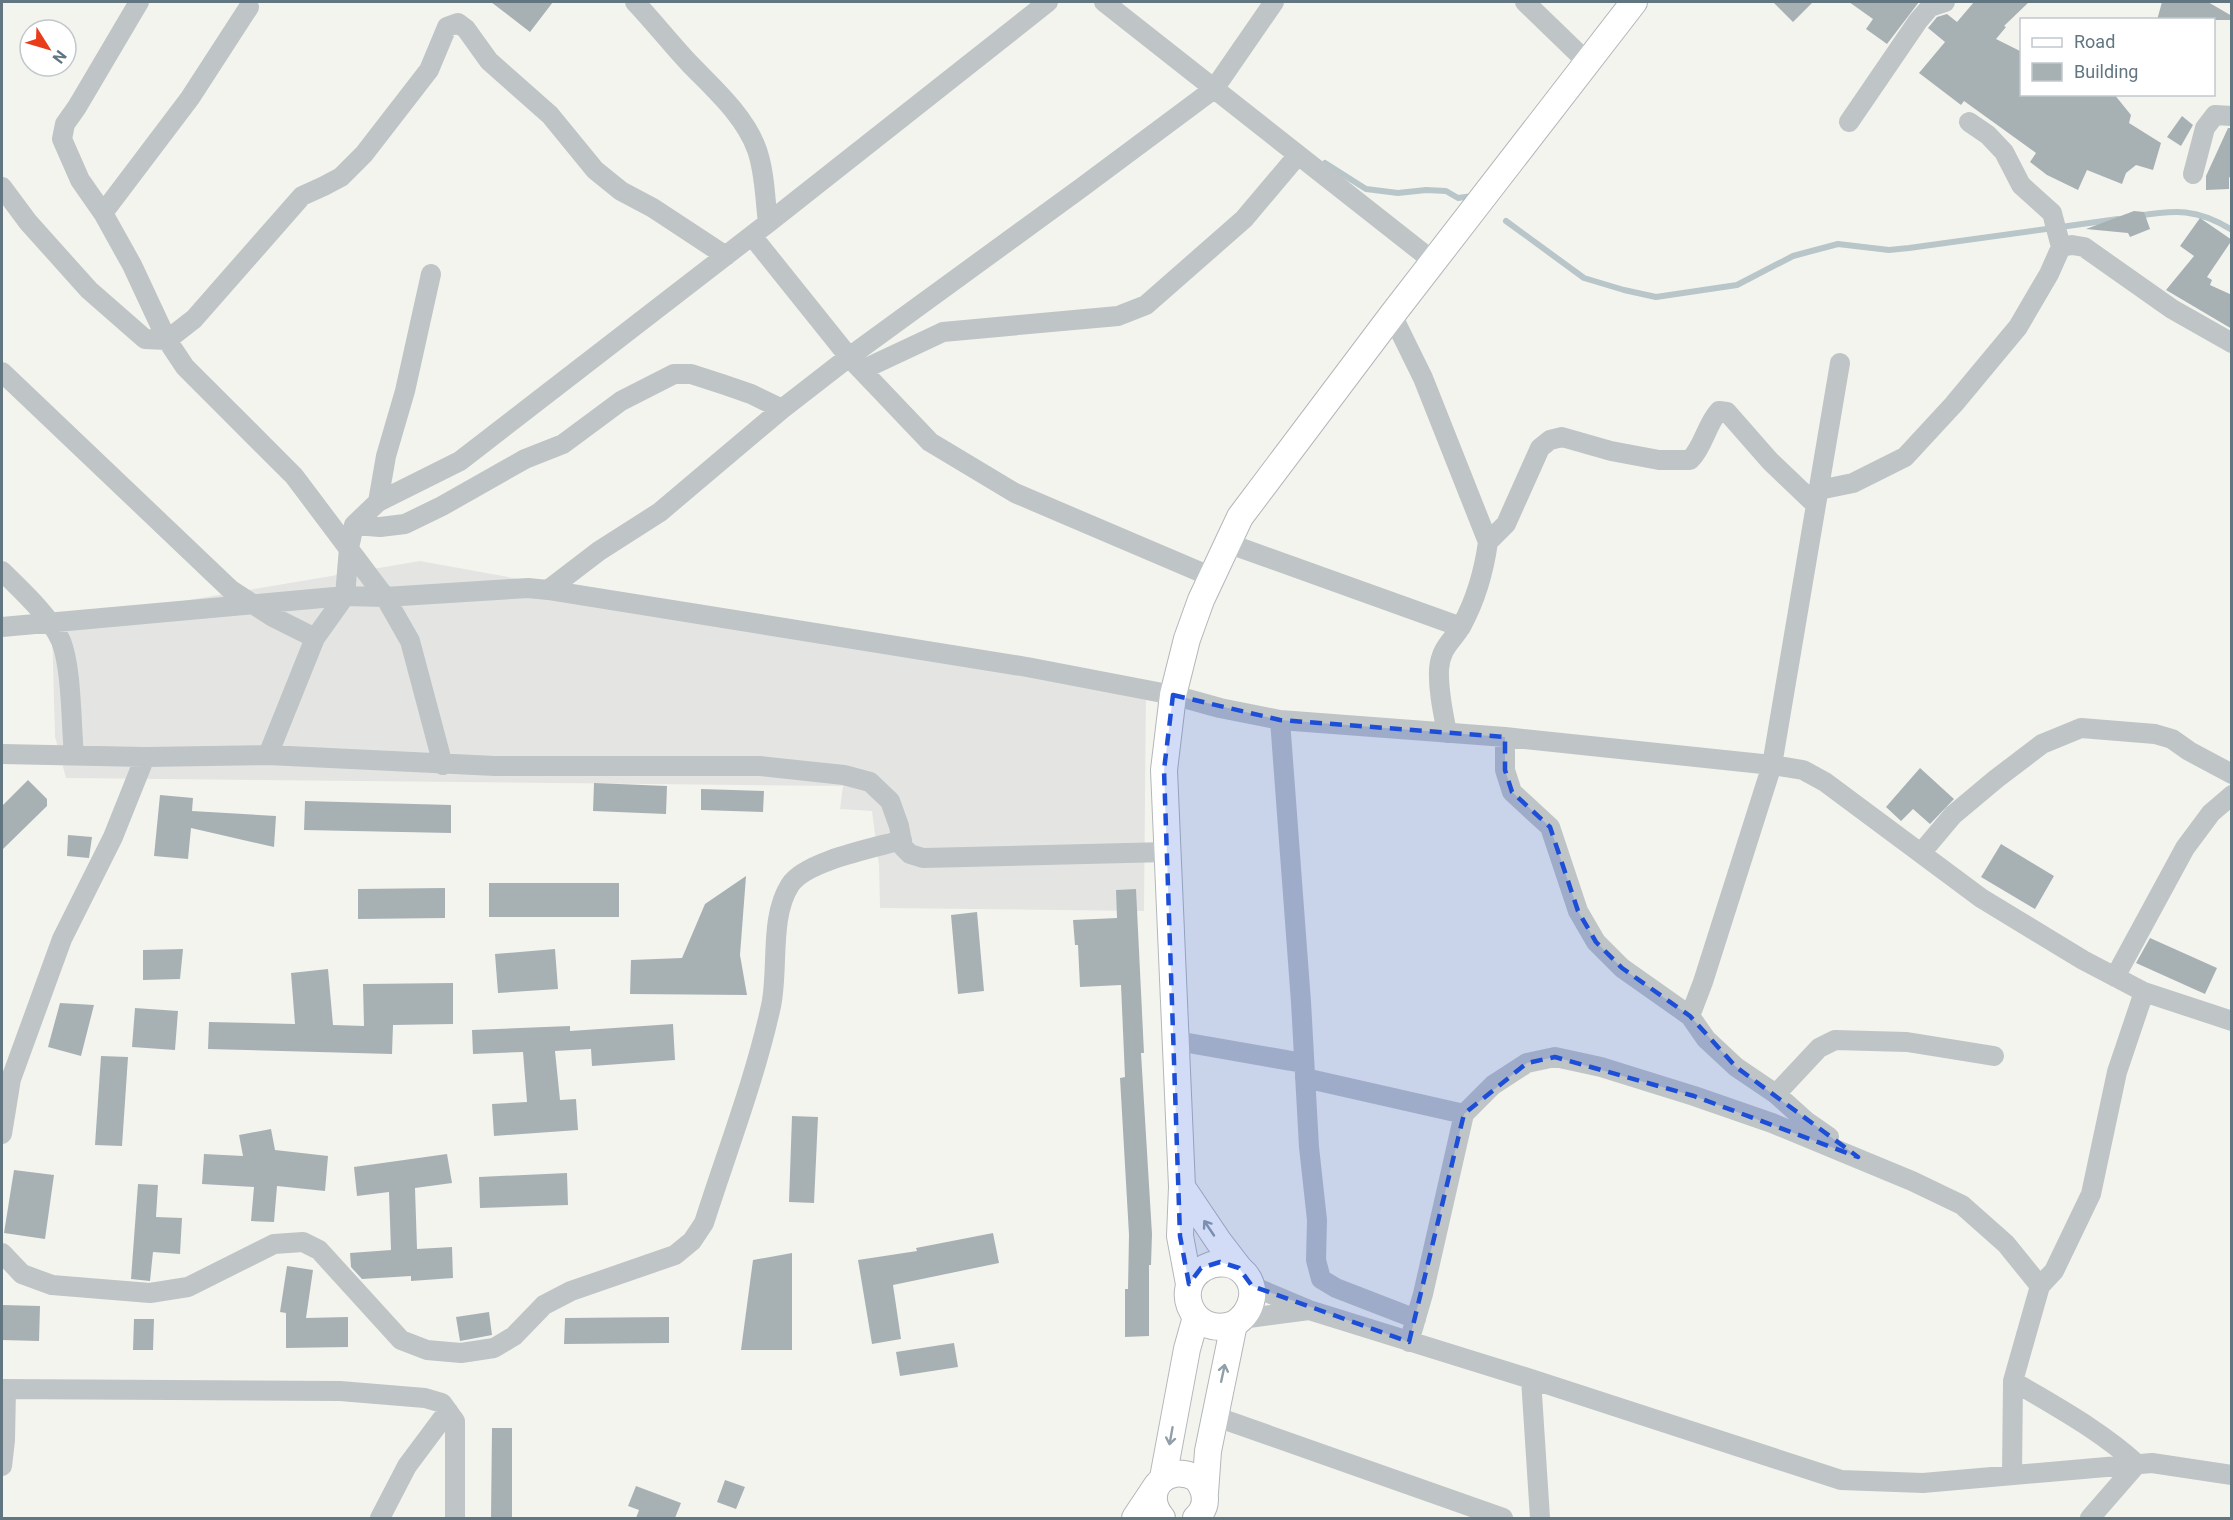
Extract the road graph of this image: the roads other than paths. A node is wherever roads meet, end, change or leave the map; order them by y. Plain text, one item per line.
1 (139, 2) edge
2 (635, 2) edge
3 (1048, 2) edge
4 (1104, 2) edge
5 (1274, 2) edge
6 (1525, 2) edge
7 (1634, 2) edge
8 (1945, 2) edge
9 (249, 7) dead end
10 (1587, 62) junction
11 (1214, 89) junction
12 (2232, 116) edge
13 (1849, 122) dead end
14 (1969, 122) dead end
15 (1298, 155) junction
16 (2193, 174) dead end
17 (2, 187) edge
18 (103, 213) junction
19 (768, 223) junction
20 (752, 236) junction
21 (2060, 243) junction
22 (726, 256) junction
23 (1433, 261) junction
24 (430, 274) dead end
25 (1392, 315) junction
26 (167, 340) junction
27 (2232, 343) edge
28 (855, 363) junction
29 (1840, 363) dead end
30 (2, 372) edge
31 (782, 409) junction
32 (1818, 498) junction
33 (378, 502) junction
34 (354, 525) junction
35 (1488, 542) junction
36 (1227, 543) junction
37 (349, 548) junction
38 (2, 571) edge
39 (1212, 577) junction
40 (548, 590) junction
41 (345, 596) junction
42 (385, 597) junction
43 (254, 605) junction
44 (48, 622) junction
45 (2, 627) edge
46 (1461, 627) junction
47 (315, 638) junction
48 (1173, 695) junction
49 (1280, 720) junction
50 (1447, 733) junction
51 (1505, 737) junction
52 (2, 754) edge
53 (74, 755) junction
54 (268, 755) junction
55 (145, 757) junction
56 (443, 765) junction
57 (1772, 765) junction
58 (2232, 774) edge
59 (2232, 795) edge
60 (902, 840) junction
61 (1167, 852) junction
62 (1921, 854) junction
63 (2115, 977) junction
64 (2144, 992) junction
65 (1690, 1016) junction
66 (2224, 1018) edge
67 (2232, 1033) edge
68 (1176, 1041) junction
69 (1994, 1056) dead end
70 (1304, 1070) junction
71 (1776, 1094) junction
72 (1464, 1114) junction
73 (2, 1134) edge
74 (1858, 1157) junction
75 (1182, 1187) junction
76 (2, 1253) edge
77 (1245, 1277) junction
78 (1189, 1284) junction
79 (2040, 1286) junction
80 (1309, 1310) junction
81 (1196, 1317) junction
82 (1416, 1319) junction
83 (1238, 1322) junction
84 (1409, 1342) junction
85 (1531, 1379) junction
86 (2013, 1381) junction
87 (4, 1389) edge
88 (448, 1411) junction
89 (1214, 1416) junction
90 (2137, 1464) junction
91 (2, 1466) edge
92 (2012, 1475) junction
93 (2232, 1475) edge
94 (1160, 1482) junction
95 (1205, 1507) edge
96 (380, 1518) edge
97 (455, 1518) edge
98 (1135, 1518) edge
99 (1162, 1518) edge
100 (1503, 1518) edge
101 (1540, 1518) edge
102 (2090, 1518) edge

1 - 18 street
2 - 19 street
3 - 19 street
4 - 11 street
5 - 11 street
6 - 10 street
7 - 10 main road
8 - 13 street
9 - 18 street
10 - 23 main road
11 - 15 street
11 - 28 street
12 - 16 street
14 - 21 street
15 - 23 street
15 - 28 street
17 - 26 street
18 - 26 street
19 - 20 street
20 - 22 street
20 - 28 street
21 - 27 street
21 - 32 street
22 - 26 street
22 - 33 street
23 - 25 main road
24 - 33 street
25 - 35 street
25 - 36 main road
26 - 37 street
28 - 31 street
28 - 39 street
29 - 32 street
30 - 43 street
31 - 34 street
31 - 40 street
32 - 35 street
32 - 57 street
33 - 34 street
34 - 37 street
35 - 46 street
36 - 39 main road
36 - 46 street
37 - 41 street
37 - 42 street
38 - 44 street
39 - 48 main road
40 - 42 street
40 - 48 street
41 - 42 street
41 - 43 street
41 - 47 street
42 - 56 street
43 - 44 street
43 - 47 street
44 - 45 street
44 - 53 street
46 - 50 street
47 - 54 street
48 - 49 street
48 - 61 main road
49 - 50 street
49 - 70 street
50 - 51 street
51 - 57 street
51 - 65 street
52 - 53 street
53 - 55 street
54 - 55 street
54 - 56 street
55 - 73 street
56 - 60 street
57 - 62 street
57 - 65 street
58 - 62 street
59 - 63 street
60 - 61 street
60 - 76 street
61 - 68 main road
62 - 63 street
63 - 64 street
64 - 66 street
64 - 79 street
65 - 71 street
66 - 67 street
68 - 70 street
68 - 75 main road
69 - 71 street
70 - 72 street
70 - 82 street
71 - 74 street
72 - 74 street
72 - 82 street
74 - 79 street
77 -> 75 main road
75 - 78 main road
77 - 78 main road
77 - 80 street
77 - 83 main road
78 - 81 main road
79 - 86 street
80 - 83 street
80 - 84 street
81 - 83 main road
81 -> 94 main road
82 - 84 street
89 -> 83 main road
84 - 85 street
85 - 92 street
85 - 101 street
86 - 90 street
86 - 92 street
87 - 88 street
87 - 91 street
88 - 96 street
88 - 97 street
89 - 95 main road
89 - 100 street
90 - 92 street
90 - 93 street
90 - 102 street
94 - 95 main road
94 - 98 main road
94 - 99 main road

